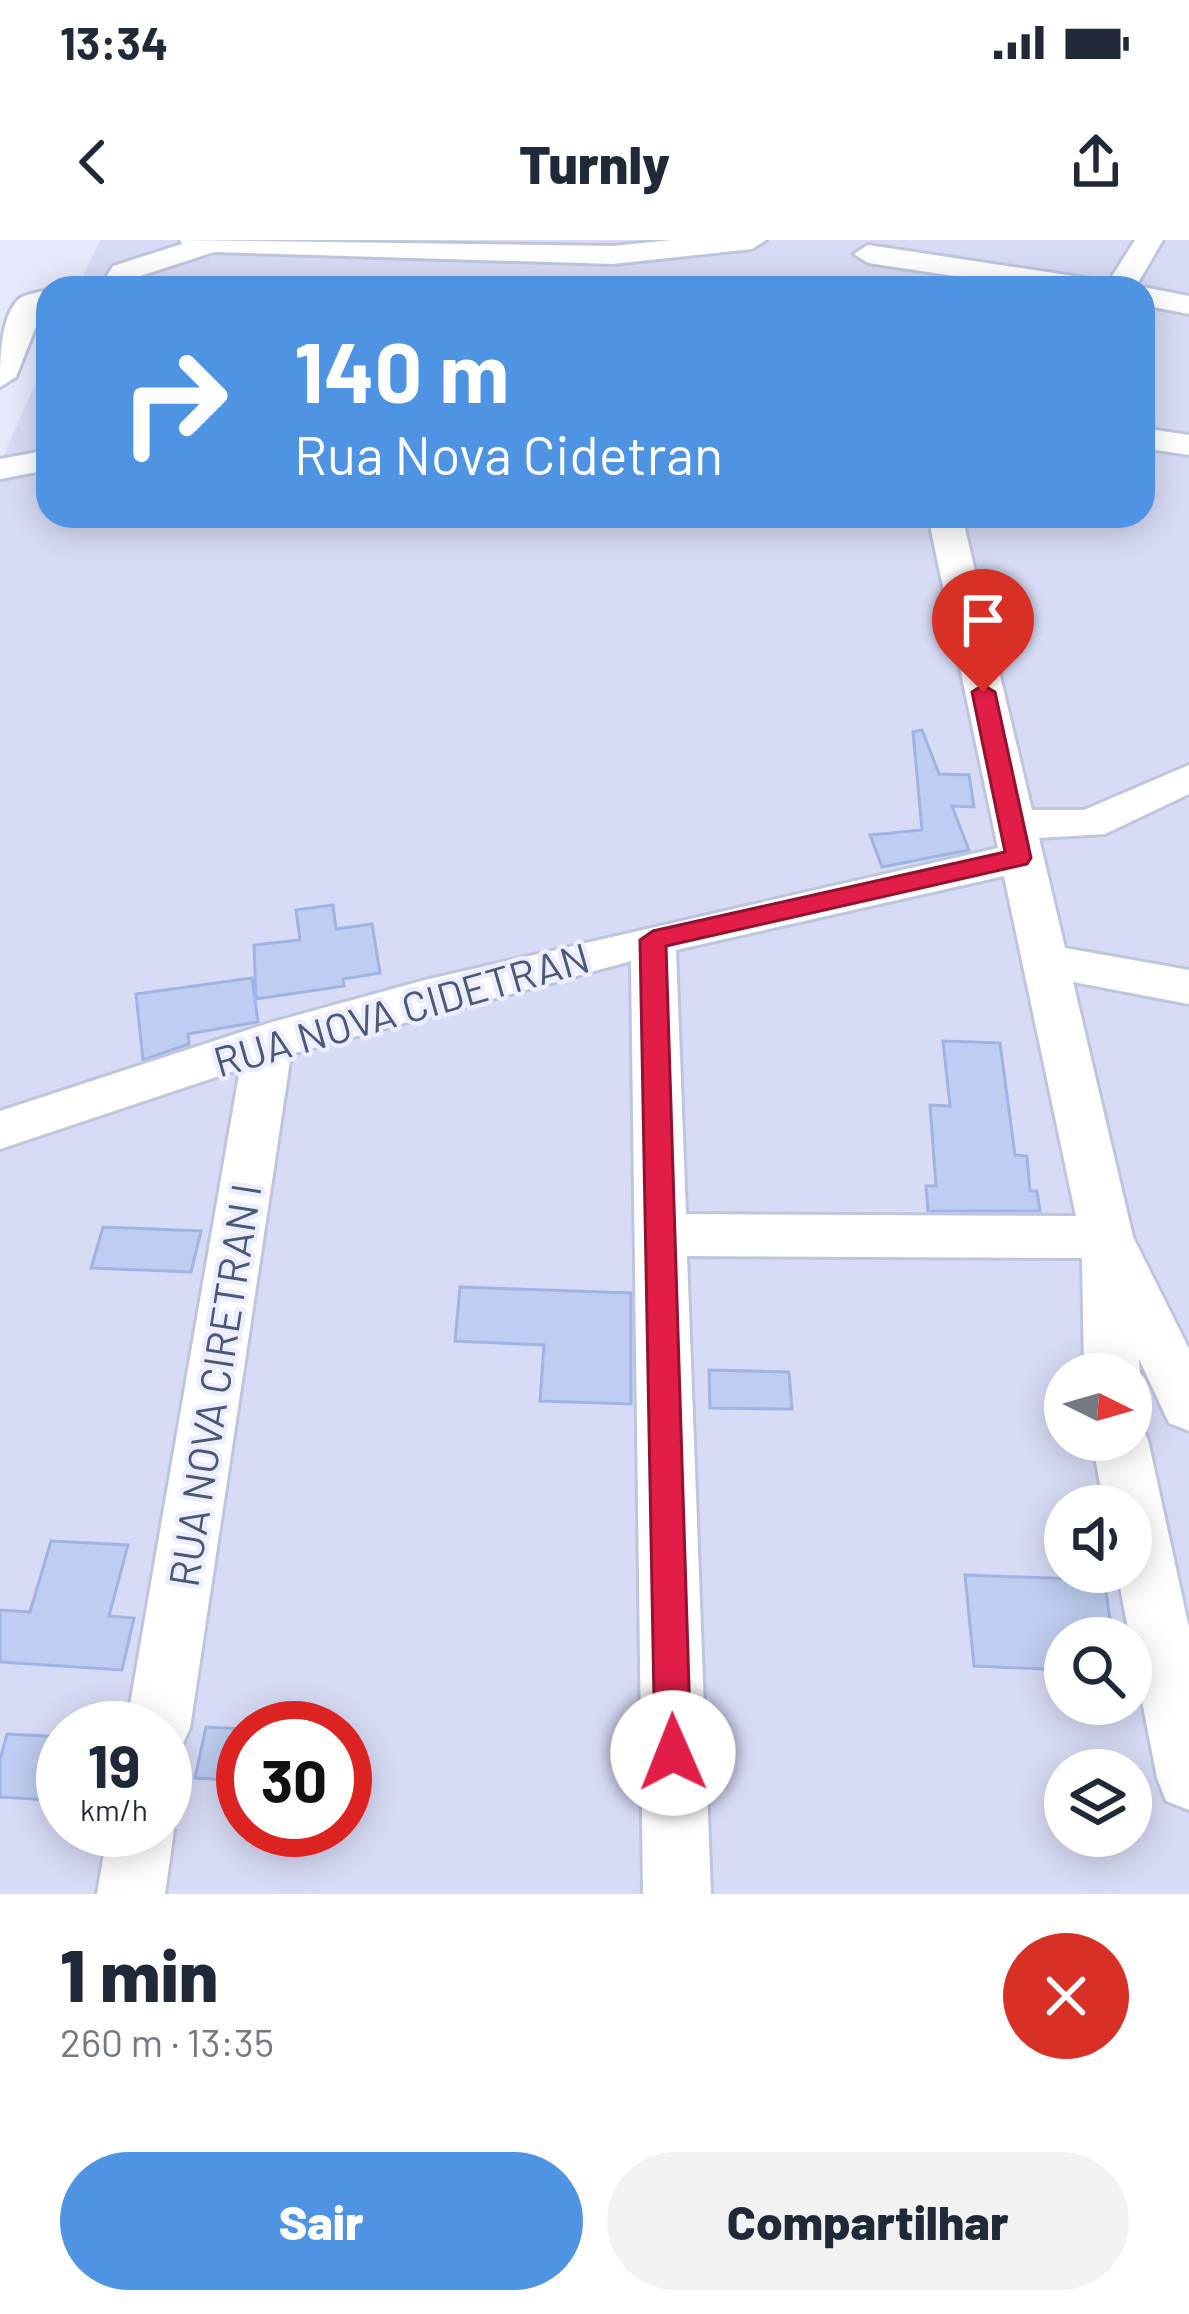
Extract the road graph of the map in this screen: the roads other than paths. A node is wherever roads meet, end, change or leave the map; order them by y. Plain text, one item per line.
1 (752, 240) edge
2 (1149, 240) edge
3 (201, 243) edge
4 (858, 247) edge
5 (128, 276) edge
6 (876, 276) edge
7 (1025, 276) edge
8 (1127, 276) edge
9 (1155, 298) edge
10 (36, 303) edge
11 (1189, 305) edge
12 (0, 376) edge
13 (1155, 440) edge
14 (1189, 445) edge
15 (36, 462) edge
16 (0, 469) edge
17 (948, 528) edge
18 (1189, 778) edge
19 (1015, 841) junction
20 (653, 940) junction
21 (1045, 961) junction
22 (1189, 986) edge
23 (269, 1041) junction
24 (0, 1130) edge
25 (660, 1235) junction
26 (1107, 1238) junction
27 (1111, 1353) edge
28 (1189, 1406) edge
29 (1124, 1461) edge
30 (162, 1701) edge
31 (1189, 1778) edge
32 (137, 1857) edge
33 (131, 1894) edge
34 (676, 1894) edge

1 - 3 street
2 - 8 street
3 - 5 street
4 - 6 street
4 - 7 street
9 - 11 street
10 - 12 street
13 - 14 street
15 - 16 street
17 - 19 street
18 - 19 street, RUA NOVA CIDETRAN
19 - 20 street, RUA NOVA CIDETRAN
19 - 21 street
20 - 23 street, RUA NOVA CIDETRAN
20 - 25 street
21 - 22 street
21 - 26 street
23 - 24 street, RUA NOVA CIDETRAN
23 - 30 street, RUA NOVA CIRETRAN I
25 - 26 street
25 - 34 street
26 - 27 street
26 - 28 street
29 - 31 street
32 - 33 street

